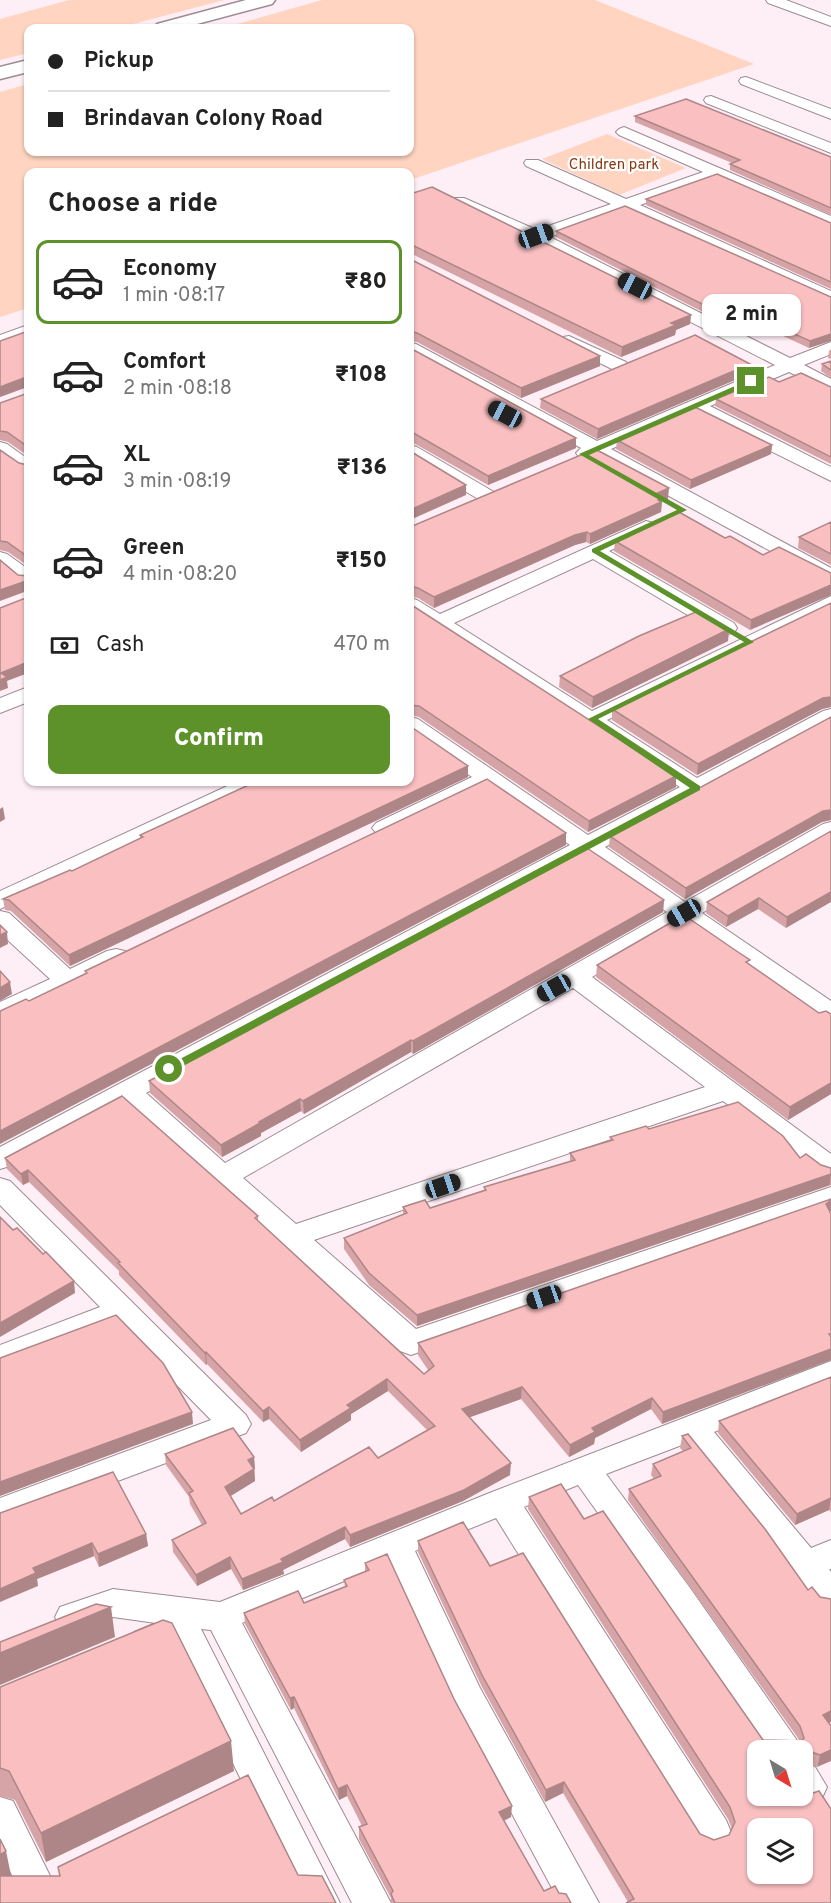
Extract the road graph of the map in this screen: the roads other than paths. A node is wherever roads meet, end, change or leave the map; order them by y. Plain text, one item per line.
1 (266, 0) edge
2 (773, 0) edge
3 (831, 22) edge
4 (178, 24) edge
5 (24, 67) edge
6 (0, 73) edge
7 (746, 81) dead end
8 (711, 100) dead end
9 (831, 114) edge
10 (624, 132) dead end
11 (831, 148) edge
12 (532, 163) dead end
13 (716, 172) junction
14 (440, 192) edge
15 (625, 204) junction
16 (831, 222) edge
17 (536, 236) junction
18 (831, 297) edge
19 (715, 327) junction
20 (24, 332) edge
21 (556, 334) edge
22 (694, 336) edge
23 (0, 341) edge
24 (831, 346) edge
25 (414, 350) edge
26 (641, 358) edge
27 (414, 365) edge
28 (788, 365) junction
29 (620, 366) junction
30 (598, 375) edge
31 (831, 386) edge
32 (543, 398) edge
33 (695, 406) junction
34 (521, 407) junction
35 (0, 448) edge
36 (414, 453) edge
37 (584, 454) junction
38 (24, 464) edge
39 (24, 467) edge
40 (0, 474) edge
41 (831, 475) edge
42 (508, 486) edge
43 (487, 496) junction
44 (468, 504) edge
45 (674, 514) junction
46 (594, 551) junction
47 (0, 558) edge
48 (24, 576) edge
49 (831, 576) edge
50 (831, 591) edge
51 (831, 602) edge
52 (414, 606) edge
53 (439, 622) junction
54 (750, 642) junction
55 (24, 696) edge
56 (0, 706) edge
57 (831, 716) edge
58 (592, 719) junction
59 (414, 727) edge
60 (489, 778) junction
61 (245, 786) edge
62 (697, 788) junction
63 (831, 829) edge
64 (359, 840) edge
65 (587, 846) junction
66 (0, 901) edge
67 (684, 913) junction
68 (0, 919) edge
69 (132, 949) edge
70 (574, 976) junction
71 (67, 980) junction
72 (0, 1013) edge
73 (831, 1014) edge
74 (726, 1090) junction
75 (127, 1092) junction
76 (0, 1159) edge
77 (831, 1168) edge
78 (223, 1177) junction
79 (0, 1188) edge
80 (831, 1197) edge
81 (291, 1237) junction
82 (122, 1311) junction
83 (0, 1357) edge
84 (831, 1373) edge
85 (693, 1428) junction
86 (585, 1470) junction
87 (503, 1501) junction
88 (0, 1512) edge
89 (396, 1545) junction
90 (818, 1559) edge
91 (831, 1596) edge
92 (221, 1617) junction
93 (41, 1628) edge
94 (122, 1652) edge
95 (776, 1740) edge
96 (259, 1779) junction
97 (227, 1794) edge
98 (0, 1813) edge
99 (713, 1832) dead end
100 (40, 1891) edge
101 (321, 1903) edge
102 (372, 1903) edge
103 (580, 1903) edge

1 - 4 street
2 - 3 street
5 - 6 street
7 - 9 street
8 - 11 street
10 - 13 street
12 - 15 street
13 - 15 street
13 - 16 street
14 - 17 street
15 - 17 street
15 - 18 street
17 - 19 street
19 - 22 street
19 - 28 street
20 - 23 street
21 - 29 street
24 - 28 street
25 - 34 street
26 - 29 street
27 - 37 street
28 - 31 street
28 - 33 street
29 - 30 street
32 - 34 street
33 - 37 street
33 - 41 street
34 - 37 street
35 - 38 street
36 - 43 street
37 - 45 street
37 - 49 street
39 - 40 street
42 - 43 street
43 - 44 street
45 - 46 street
45 - 50 street
46 - 53 street
46 - 54 street
47 - 48 street
51 - 54 street
52 - 53 street
53 - 58 street
54 - 58 street
55 - 56 street
57 - 62 street
58 - 62 street
59 - 60 street
60 - 64 street
60 - 65 street
61 - 66 street
62 - 65 street
63 - 67 street
65 - 67 street
65 - 75 street
67 - 70 street
67 - 73 street
68 - 71 street
69 - 71 street
70 - 74 street
70 - 78 street
71 - 72 street
74 - 77 street
74 - 81 street
75 - 76 street
75 - 78 street
78 - 81 street
79 - 82 street
80 - 81 street
82 - 83 street
82 - 88 street
84 - 85 street
85 - 86 street
85 - 90 street
86 - 87 street
86 - 95 street
87 - 89 street
87 - 99 street
89 - 92 street
89 - 103 street
90 - 91 street
92 - 93 street
92 - 102 street
94 - 96 street
96 - 97 street
96 - 101 street
98 - 100 street

